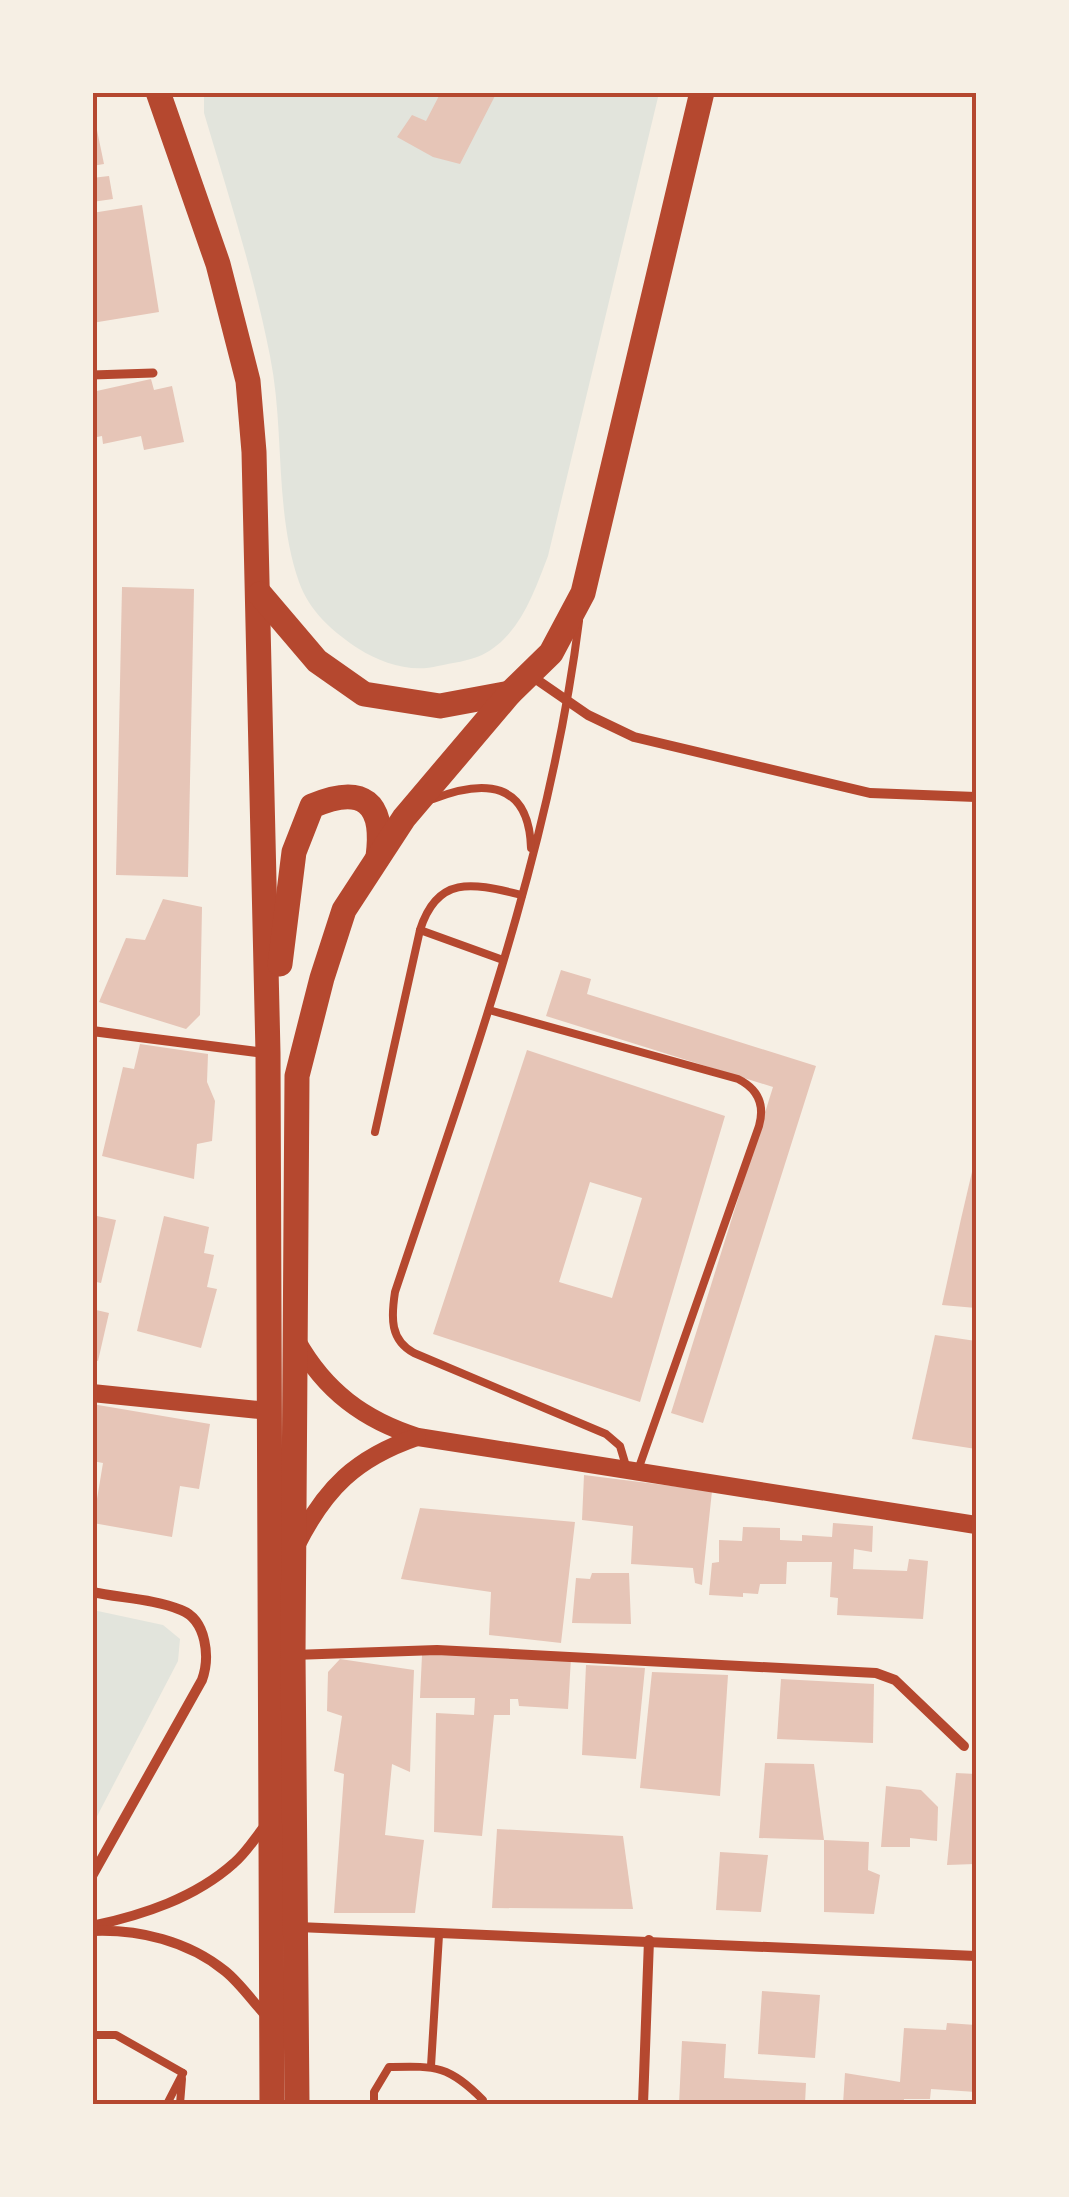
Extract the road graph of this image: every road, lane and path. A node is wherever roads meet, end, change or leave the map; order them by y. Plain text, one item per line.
1 (158, 92) edge
2 (180, 92) edge
3 (702, 92) edge
4 (174, 134) junction
5 (153, 373) dead end
6 (92, 375) edge
7 (583, 593) junction
8 (260, 594) junction
9 (530, 674) junction
10 (510, 693) junction
11 (569, 701) junction
12 (976, 797) edge
13 (404, 818) junction
14 (378, 857) junction
15 (532, 858) junction
16 (522, 895) junction
17 (420, 930) junction
18 (503, 960) junction
19 (489, 1010) junction
20 (92, 1031) edge
21 (268, 1053) junction
22 (375, 1132) dead end
23 (294, 1336) junction
24 (92, 1392) edge
25 (269, 1411) junction
26 (418, 1437) junction
27 (632, 1471) junction
28 (976, 1524) edge
29 (294, 1550) junction
30 (92, 1592) edge
31 (293, 1655) junction
32 (964, 1746) dead end
33 (272, 1818) junction
34 (92, 1876) edge
35 (296, 1927) junction
36 (92, 1928) edge
37 (440, 1934) junction
38 (648, 1940) junction
39 (976, 1956) edge
40 (272, 2024) junction
41 (92, 2036) edge
42 (431, 2066) junction
43 (182, 2074) junction
44 (167, 2104) edge
45 (180, 2104) edge
46 (272, 2104) edge
47 (297, 2104) edge
48 (374, 2104) edge
49 (484, 2104) edge
50 (643, 2104) edge

1 - 4 main road
2 - 4 main road
3 - 7 main road
4 - 8 main road
5 - 6 street
7 - 9 main road
7 - 11 lane
8 - 10 main road
8 - 21 main road
9 - 10 main road
9 - 11 street
10 - 13 main road
11 - 12 street
11 - 15 lane
13 - 14 main road
13 - 15 lane
14 - 21 main road
14 - 23 main road
15 - 16 lane
16 - 17 lane
16 - 18 lane
17 - 18 lane
17 - 22 lane
18 - 19 lane
19 - 27 lane
19 - 27 lane
20 - 21 street
21 - 25 main road
23 - 26 street
23 - 29 main road
24 - 25 street
25 - 33 main road
26 - 27 street
26 - 29 street
27 - 28 street
29 - 31 main road
30 - 34 street
31 - 32 street
31 - 35 main road
33 - 36 street
33 - 40 main road
35 - 37 street
35 - 47 main road
36 - 40 street
37 - 38 street
37 - 42 lane
38 - 39 street
38 - 50 street
40 - 46 main road
41 - 43 lane
42 - 48 lane
42 - 49 lane
43 - 44 lane
43 - 45 lane

